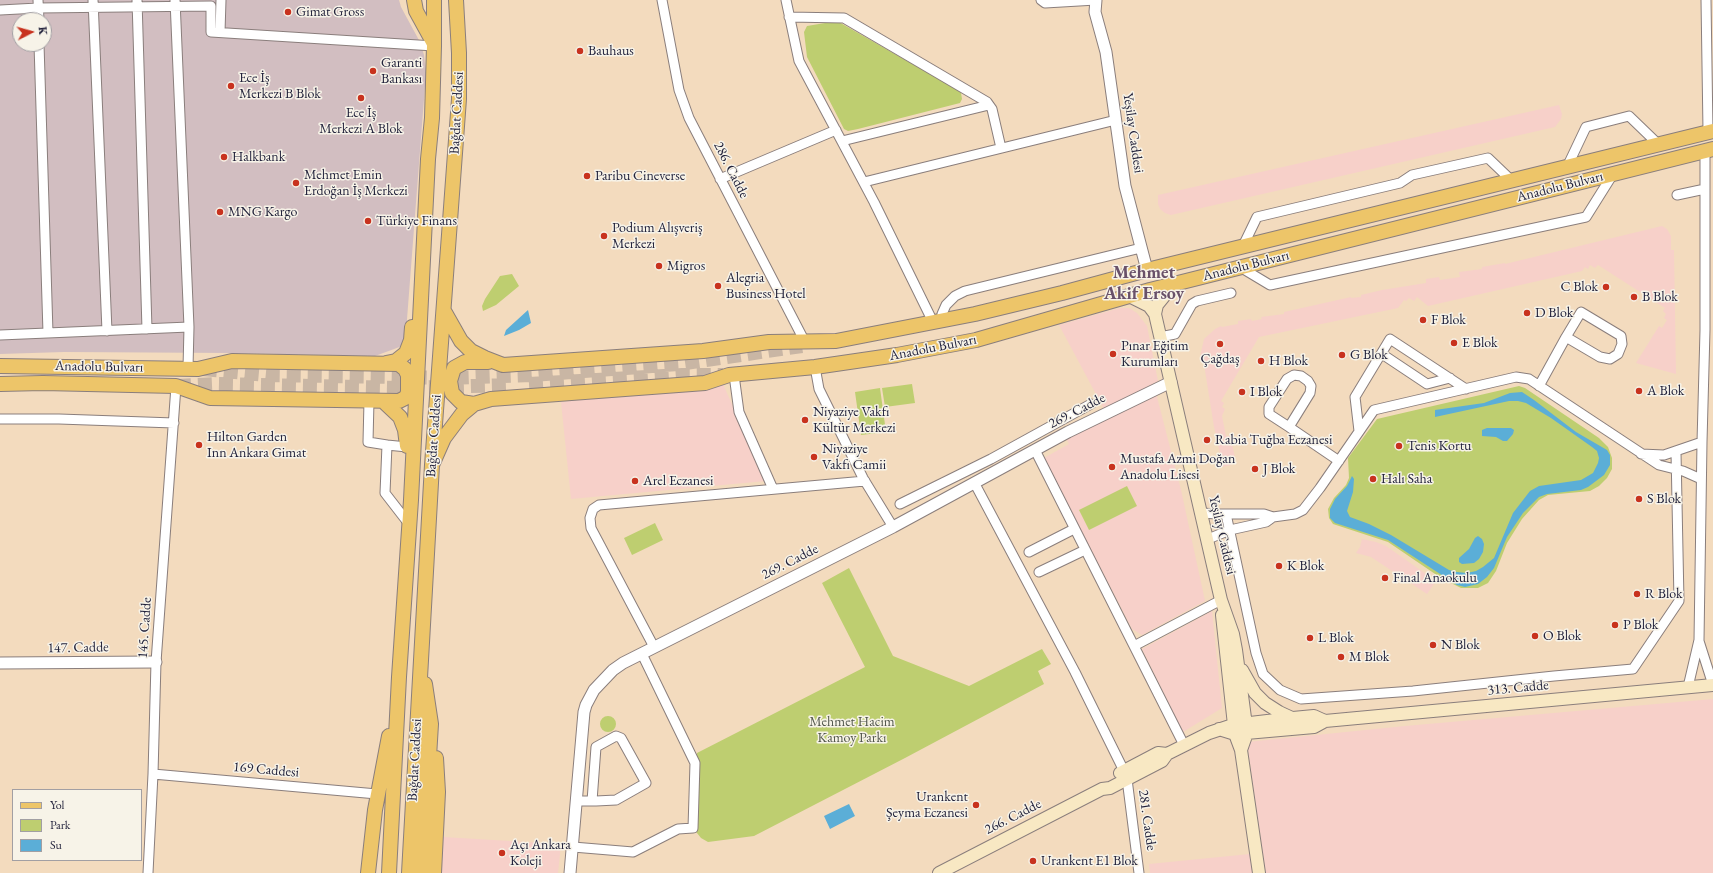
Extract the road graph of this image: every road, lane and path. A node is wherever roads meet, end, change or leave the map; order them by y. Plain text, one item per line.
1 (221, 0) edge
2 (414, 0) edge
3 (425, 0) edge
4 (434, 0) edge
5 (456, 0) edge
6 (466, 0) edge
7 (662, 0) edge
8 (786, 0) edge
9 (1041, 0) edge
10 (1096, 0) edge
11 (1706, 0) edge
12 (175, 3) edge
13 (211, 3) edge
14 (38, 4) edge
15 (94, 4) edge
16 (137, 4) edge
17 (0, 10) edge
18 (789, 17) junction
19 (220, 32) junction
20 (434, 46) junction
21 (39, 52) edge
22 (459, 53) junction
23 (989, 105) junction
24 (1116, 120) junction
25 (836, 130) junction
26 (1711, 131) edge
27 (842, 141) junction
28 (1658, 143) junction
29 (1001, 148) junction
30 (1709, 150) edge
31 (1568, 166) junction
32 (1613, 174) junction
33 (720, 179) junction
34 (1511, 180) junction
35 (864, 182) junction
36 (1705, 189) junction
37 (1677, 195) dead end
38 (1243, 246) junction
39 (1141, 248) junction
40 (1240, 267) junction
41 (1146, 270) junction
42 (422, 275) junction
43 (1174, 284) junction
44 (1231, 293) dead end
45 (1129, 296) junction
46 (444, 311) junction
47 (1155, 314) junction
48 (938, 321) junction
49 (189, 327) junction
50 (147, 329) junction
51 (106, 330) junction
52 (48, 333) junction
53 (0, 335) edge
54 (1160, 337) junction
55 (1566, 337) junction
56 (805, 342) junction
57 (1382, 354) junction
58 (496, 362) junction
59 (382, 364) junction
60 (0, 366) edge
61 (815, 367) junction
62 (193, 369) junction
63 (732, 375) junction
64 (1450, 378) junction
65 (1171, 382) junction
66 (0, 384) edge
67 (176, 386) junction
68 (1539, 386) junction
69 (1466, 388) junction
70 (376, 401) junction
71 (474, 404) junction
72 (1091, 404) dead end
73 (0, 419) edge
74 (174, 423) junction
75 (1289, 427) junction
76 (1359, 431) junction
77 (1702, 442) junction
78 (387, 445) junction
79 (407, 447) junction
80 (1035, 450) junction
81 (1676, 452) junction
82 (1640, 454) junction
83 (991, 459) junction
84 (1338, 460) junction
85 (432, 465) junction
86 (1677, 470) junction
87 (998, 471) junction
88 (1701, 479) junction
89 (865, 481) junction
90 (975, 484) junction
91 (773, 489) junction
92 (411, 500) junction
93 (900, 504) dead end
94 (1202, 513) junction
95 (1226, 514) junction
96 (1273, 517) junction
97 (409, 524) junction
98 (893, 527) junction
99 (1074, 529) junction
100 (1230, 530) junction
101 (1208, 540) junction
102 (1085, 550) junction
103 (1029, 552) dead end
104 (1039, 572) dead end
105 (1221, 600) junction
106 (1699, 640) junction
107 (1134, 646) junction
108 (654, 647) junction
109 (642, 654) junction
110 (156, 662) junction
111 (0, 664) edge
112 (1239, 665) junction
113 (420, 668) junction
114 (399, 676) junction
115 (1713, 685) edge
116 (1688, 687) junction
117 (1293, 718) junction
118 (1325, 721) junction
119 (430, 724) junction
120 (1240, 729) junction
121 (1184, 746) junction
122 (153, 774) junction
123 (1126, 775) junction
124 (377, 794) junction
125 (576, 801) junction
126 (592, 801) junction
127 (573, 847) junction
128 (148, 873) edge
129 (368, 873) edge
130 (389, 873) edge
131 (410, 873) edge
132 (422, 873) edge
133 (434, 873) edge
134 (570, 873) edge
135 (939, 873) edge
136 (1139, 873) edge
137 (1258, 873) edge

1 - 19 street
2 - 20 main road
3 - 20 main road
4 - 20 main road, Bağdat Caddesi
5 - 22 main road, Bağdat Caddesi
6 - 22 main road
7 - 33 street, 286. Cadde
8 - 18 street
9 - 10 street
10 - 24 street, Yeşilay Caddesi
11 - 26 street
12 - 13 street
12 - 16 street
12 - 49 street
13 - 19 street
14 - 15 street
14 - 17 street
15 - 16 street
15 - 51 street
16 - 50 street
18 - 23 street
18 - 25 street
19 - 20 street
20 - 42 main road, Bağdat Caddesi
21 - 52 street
22 - 46 main road, Bağdat Caddesi
23 - 27 street
23 - 29 street
24 - 29 street
24 - 39 street, Yeşilay Caddesi
25 - 27 street
25 - 33 street
26 - 28 main road, Anadolu Bulvarı
27 - 35 street
28 - 31 main road, Anadolu Bulvarı
28 - 31 street
29 - 35 street
30 - 32 main road, Anadolu Bulvarı
30 - 36 street
31 - 34 main road, Anadolu Bulvarı
32 - 40 main road, Anadolu Bulvarı
32 - 40 street
33 - 56 street, 286. Cadde
34 - 38 main road, Anadolu Bulvarı
34 - 38 street
35 - 48 street
36 - 37 street
36 - 77 street
38 - 41 main road, Anadolu Bulvarı
39 - 41 street, Yeşilay Caddesi
39 - 48 street
40 - 43 main road, Anadolu Bulvarı
41 - 48 main road, Anadolu Bulvarı
42 - 59 main road
42 - 92 main road, Bağdat Caddesi
43 - 45 main road, Anadolu Bulvarı
43 - 47 main road
44 - 54 street
45 - 47 main road
45 - 61 main road, Anadolu Bulvarı
46 - 58 main road
46 - 85 main road, Bağdat Caddesi
47 - 54 main road, Yeşilay Caddesi
48 - 56 main road, Anadolu Bulvarı
49 - 50 street
49 - 62 street
50 - 51 street
51 - 52 street
52 - 53 street
54 - 65 main road, Yeşilay Caddesi
55 - 55 street
55 - 68 street
56 - 58 main road, Anadolu Bulvarı
57 - 64 street
57 - 64 street
57 - 76 street
58 - 71 main road
59 - 62 main road, Anadolu Bulvarı
59 - 70 main road, Anadolu Bulvarı
60 - 62 main road, Anadolu Bulvarı
61 - 63 main road, Anadolu Bulvarı
61 - 89 street
63 - 71 main road, Anadolu Bulvarı
63 - 91 street
64 - 69 street
65 - 80 street, 269. Cadde
65 - 94 main road, Yeşilay Caddesi
66 - 67 main road, Anadolu Bulvarı
67 - 70 main road, Anadolu Bulvarı
67 - 74 street, 145. Cadde
68 - 69 street
68 - 82 street
69 - 76 street
70 - 78 street
70 - 79 main road
71 - 85 main road
72 - 83 street
73 - 74 street
74 - 110 street, 145. Cadde
75 - 75 street
75 - 84 street
76 - 84 street
77 - 81 street
77 - 88 street
78 - 79 street
78 - 97 street
79 - 92 main road
80 - 87 street, 269. Cadde
80 - 99 street
81 - 82 street
81 - 86 street
82 - 86 street
83 - 87 street
83 - 93 street
84 - 96 street
85 - 113 main road, Bağdat Caddesi
86 - 88 street
86 - 100 street
87 - 90 street, 269. Cadde
88 - 106 street
89 - 91 street
89 - 98 street
90 - 98 street, 269. Cadde
90 - 123 street, 281. Cadde
91 - 108 street
92 - 97 main road, Bağdat Caddesi
94 - 95 street
94 - 101 main road, Yeşilay Caddesi
95 - 96 street
95 - 100 street
96 - 100 street
97 - 114 main road, Bağdat Caddesi
98 - 108 street, 269. Cadde
99 - 102 street
99 - 103 street
100 - 101 street
101 - 105 main road, Yeşilay Caddesi
102 - 104 street
102 - 107 street
105 - 107 street
105 - 112 main road, Yeşilay Caddesi
105 - 120 main road, Yeşilay Caddesi
106 - 115 street
106 - 116 street
107 - 121 street
108 - 109 street, 269. Cadde
109 - 125 street, 269. Cadde
109 - 127 street
110 - 111 street, 147. Cadde
110 - 122 street, 145. Cadde
112 - 117 main road
112 - 120 main road, Yeşilay Caddesi
113 - 119 main road
113 - 131 main road, Bağdat Caddesi
114 - 124 main road
114 - 130 main road, Bağdat Caddesi
115 - 116 main road, 313. Cadde
116 - 118 main road, 313. Cadde
117 - 118 main road, 313. Cadde
117 - 120 main road, 313. Cadde
118 - 120 main road, 313. Cadde
119 - 132 main road
119 - 133 main road
120 - 121 main road, 266. Cadde
120 - 137 main road, Yeşilay Caddesi
121 - 123 main road, 266. Cadde
122 - 124 street, 169 Caddesi
122 - 128 street, 145. Cadde
123 - 135 main road, 266. Cadde
123 - 136 street, 281. Cadde
124 - 129 main road
125 - 126 street
125 - 127 street, 269. Cadde
126 - 126 street
127 - 134 street, 269. Cadde

